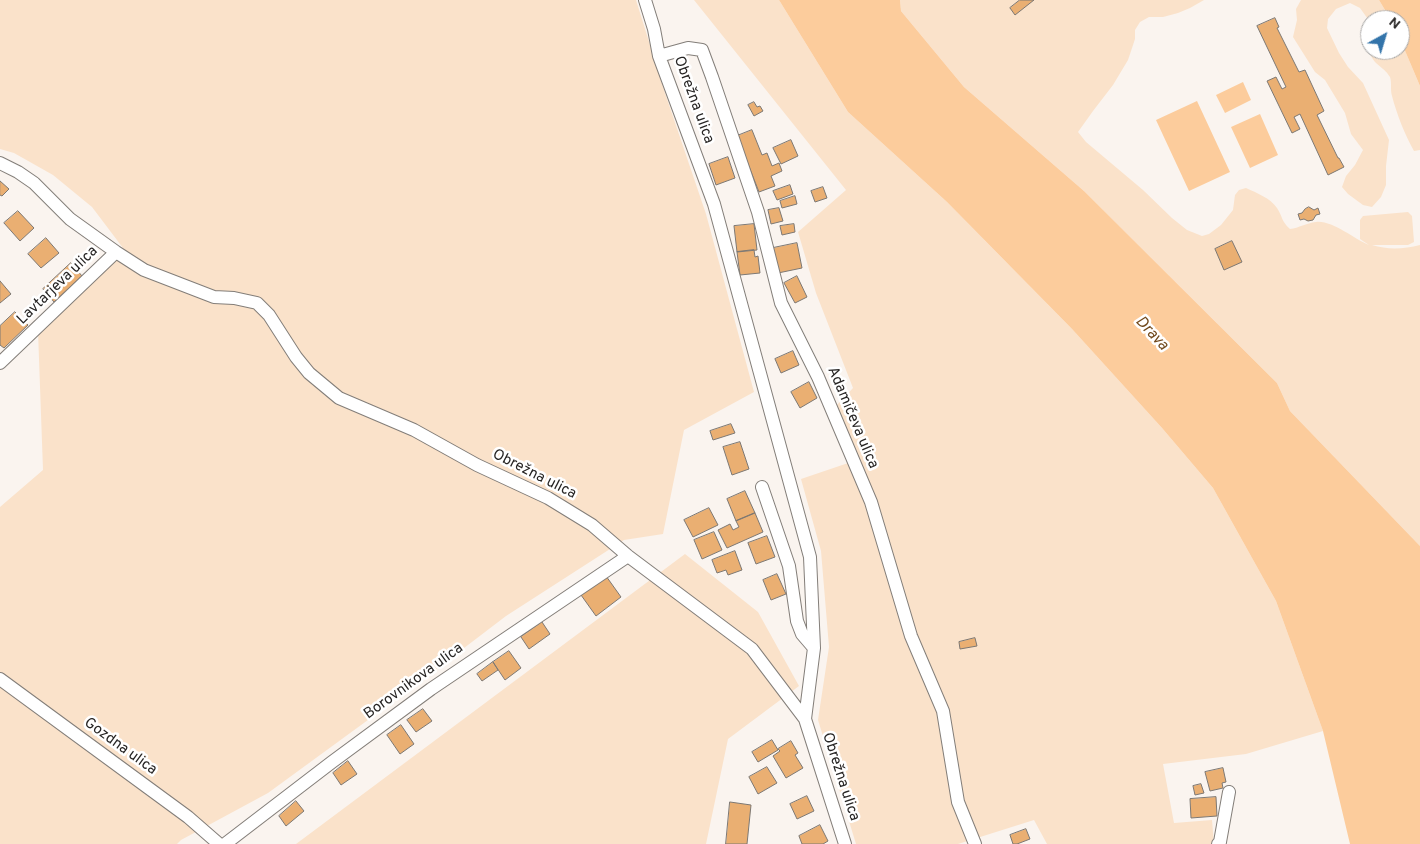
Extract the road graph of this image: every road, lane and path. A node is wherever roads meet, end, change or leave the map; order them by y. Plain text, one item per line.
1 (645, 0) edge
2 (659, 56) junction
3 (0, 163) edge
4 (116, 252) junction
5 (257, 303) joint
6 (0, 363) edge
7 (762, 487) dead end
8 (628, 556) junction
9 (814, 648) junction
10 (0, 679) edge
11 (804, 719) junction
12 (1229, 792) dead end
13 (220, 844) edge
14 (225, 844) edge
15 (845, 844) edge
16 (975, 844) edge
17 (1218, 844) edge

1 - 2 street, Obrežna ulica
2 - 9 street, Obrežna ulica
2 - 16 street, Adamičeva ulica
3 - 4 street, Lavtarjeva ulica
4 - 5 street, Lavtarjeva ulica
4 - 6 street, Lavtarjeva ulica
5 - 8 street, Obrežna ulica
7 - 9 street
8 - 11 street, Obrežna ulica
8 - 14 street, Borovnikova ulica
9 - 11 street, Obrežna ulica
10 - 13 street, Gozdna ulica
11 - 15 street, Obrežna ulica
12 - 17 street

